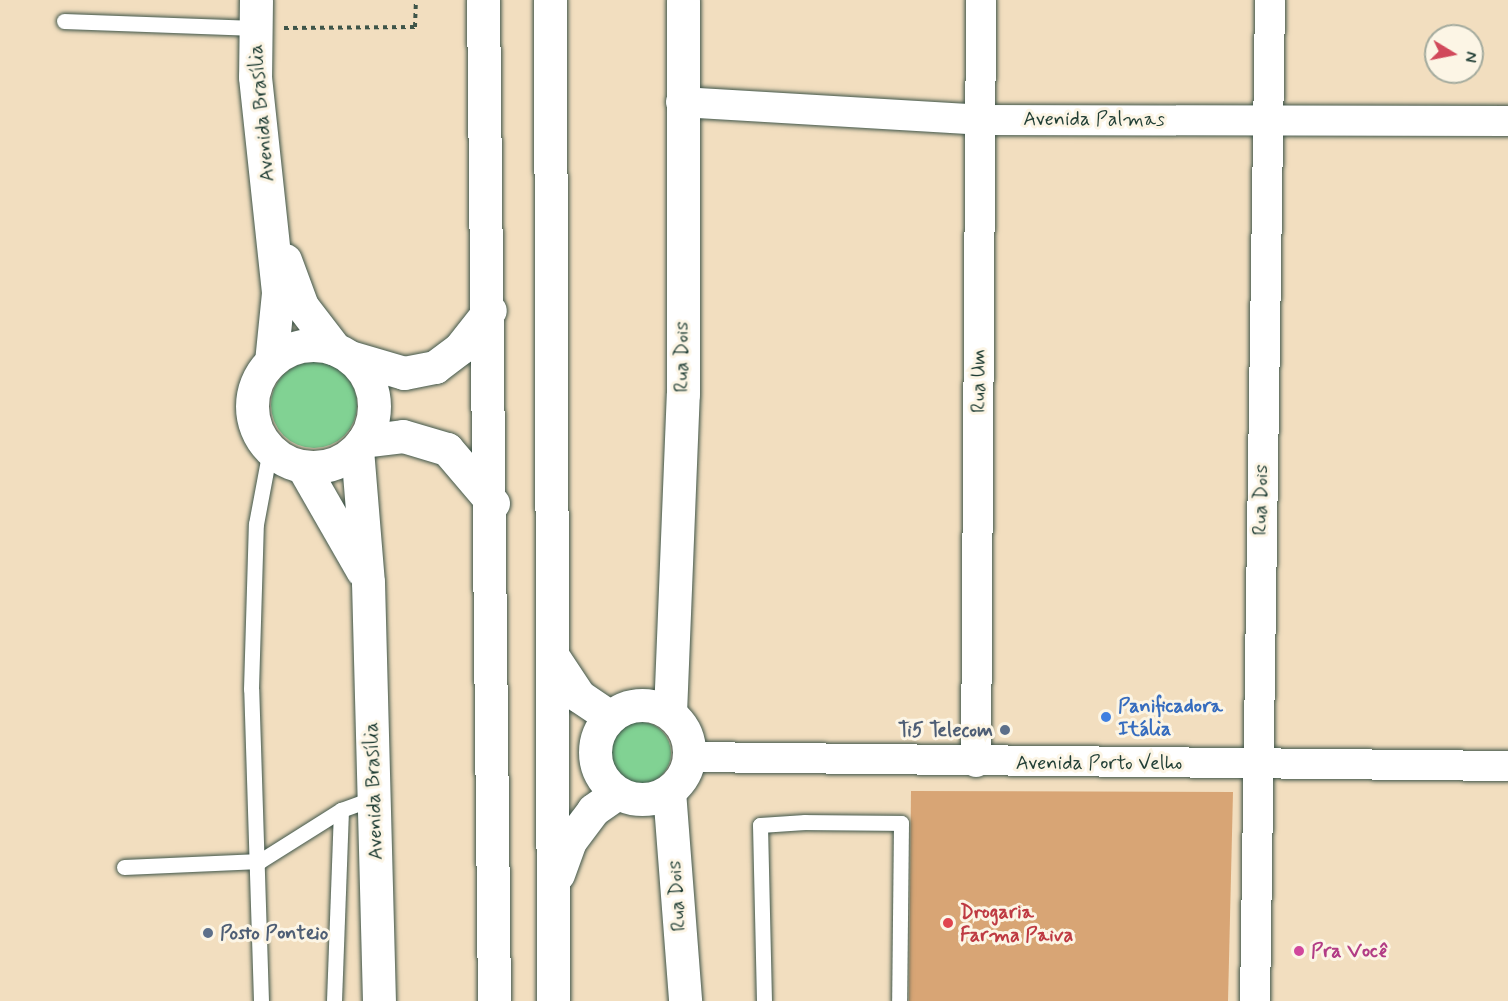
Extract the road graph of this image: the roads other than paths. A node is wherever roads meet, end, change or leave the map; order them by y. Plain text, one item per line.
1 (483, 0) edge
2 (549, 0) edge
3 (683, 0) edge
4 (981, 0) edge
5 (1270, 0) edge
6 (256, 14) edge
7 (64, 21) dead end
8 (681, 102) junction
9 (1269, 119) junction
10 (980, 120) junction
11 (1508, 121) edge
12 (272, 226) junction
13 (490, 310) junction
14 (342, 353) junction
15 (271, 362) junction
16 (360, 445) junction
17 (270, 449) junction
18 (303, 466) junction
19 (493, 503) junction
20 (368, 582) junction
21 (552, 655) junction
22 (670, 714) junction
23 (610, 717) junction
24 (689, 757) junction
25 (976, 762) junction
26 (1255, 764) junction
27 (1508, 766) edge
28 (669, 791) junction
29 (617, 793) junction
30 (374, 798) junction
31 (341, 810) junction
32 (260, 861) junction
33 (124, 867) dead end
34 (553, 887) junction
35 (261, 1001) edge
36 (334, 1001) edge
37 (380, 1001) edge
38 (494, 1001) edge
39 (553, 1001) edge
40 (685, 1001) edge
41 (764, 1001) edge
42 (899, 1001) edge
43 (1255, 1001) edge

1 - 13 main road
2 - 21 main road
3 - 8 main road, Rua Dois
4 - 10 street, Rua Um
5 - 9 street, Rua Dois
6 - 7 lane
6 - 12 main road, Avenida Brasília
8 - 10 street, Avenida Palmas
8 - 22 main road, Rua Dois
9 - 10 street, Avenida Palmas
9 - 11 street, Avenida Palmas
9 - 26 street, Rua Dois
10 - 25 street, Rua Um
12 - 14 main road, Avenida Brasília
12 - 15 main road, Avenida Brasília
13 - 14 main road
13 - 19 main road
14 - 15 main road
14 - 16 main road
15 - 17 main road
16 - 18 main road
16 - 19 main road
16 - 20 main road, Avenida Brasília
17 - 18 main road
17 - 32 lane
18 - 20 main road, Avenida Brasília
19 - 38 main road
20 - 30 main road, Avenida Brasília
21 - 23 main road
21 - 34 main road
22 - 23 main road
22 - 24 main road
23 - 29 main road
24 - 25 street, Avenida Porto Velho
24 - 28 main road
25 - 26 street, Avenida Porto Velho
26 - 27 street, Avenida Porto Velho
26 - 43 street, Rua Dois
28 - 29 main road
28 - 40 main road, Rua Dois
29 - 34 main road
30 - 31 lane
30 - 37 main road, Avenida Brasília
31 - 32 lane
31 - 36 lane
32 - 33 lane
32 - 35 lane
34 - 39 main road
41 - 42 lane

